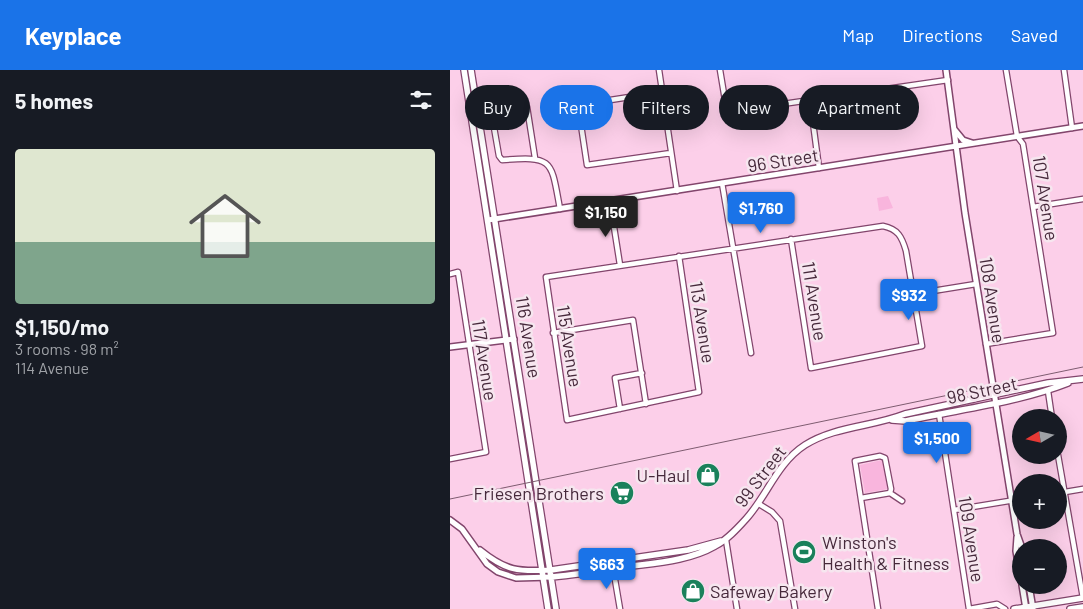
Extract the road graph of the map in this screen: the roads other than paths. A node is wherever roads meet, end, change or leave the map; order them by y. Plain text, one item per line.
1 (464, 70) edge
2 (471, 70) edge
3 (659, 70) edge
4 (720, 70) edge
5 (946, 70) edge
6 (1006, 70) edge
7 (1064, 70) edge
8 (948, 80) junction
9 (661, 85) edge
10 (914, 85) edge
11 (623, 98) edge
12 (799, 102) edge
13 (1083, 126) edge
14 (953, 128) junction
15 (1072, 128) junction
16 (668, 130) edge
17 (814, 130) edge
18 (1017, 136) junction
19 (973, 143) junction
20 (956, 146) junction
21 (671, 153) junction
22 (535, 158) junction
23 (819, 168) junction
24 (722, 183) junction
25 (677, 191) junction
26 (1083, 199) edge
27 (1033, 207) junction
28 (611, 208) dead end
29 (560, 209) junction
30 (495, 219) junction
31 (488, 220) junction
32 (791, 239) junction
33 (733, 247) junction
34 (679, 256) junction
35 (620, 265) junction
36 (450, 274) edge
37 (976, 284) junction
38 (914, 294) junction
39 (553, 333) junction
40 (510, 340) junction
41 (986, 344) junction
42 (469, 345) junction
43 (450, 347) edge
44 (751, 353) dead end
45 (642, 374) junction
46 (1080, 380) edge
47 (1048, 391) junction
48 (995, 399) junction
49 (646, 404) junction
50 (620, 409) junction
51 (1051, 409) edge
52 (938, 411) junction
53 (450, 459) edge
54 (1083, 489) edge
55 (1067, 491) edge
56 (539, 492) junction
57 (890, 493) junction
58 (531, 494) junction
59 (861, 498) junction
60 (902, 500) dead end
61 (1012, 501) joint
62 (759, 504) junction
63 (954, 510) junction
64 (450, 520) edge
65 (1067, 521) edge
66 (1016, 529) edge
67 (1017, 534) junction
68 (1017, 539) edge
69 (1019, 539) edge
70 (726, 540) junction
71 (478, 549) junction
72 (613, 565) junction
73 (551, 570) junction
74 (542, 571) junction
75 (552, 577) junction
76 (543, 578) junction
77 (1024, 594) edge
78 (1031, 594) edge
79 (1083, 598) edge
80 (1033, 607) edge
81 (1083, 607) edge
82 (1026, 608) edge
83 (548, 609) edge
84 (556, 609) edge
85 (620, 609) edge
86 (738, 609) edge
87 (795, 609) edge
88 (878, 609) edge
89 (969, 609) edge
90 (1005, 609) edge
91 (1014, 609) edge
92 (1070, 609) edge

1 - 31 main road, 116 Avenue
2 - 30 main road, 116 Avenue
3 - 9 street
4 - 12 street
5 - 8 street, 108 Avenue
6 - 18 street, 107 Avenue
7 - 15 street
8 - 10 street
8 - 14 street, 108 Avenue
11 - 21 street
13 - 15 street, 96 Street
14 - 19 street
14 - 20 street, 108 Avenue
15 - 18 street, 96 Street
16 - 21 street
17 - 23 street
18 - 19 street, 96 Street
18 - 27 street, 107 Avenue
19 - 20 street, 96 Street
20 - 23 street, 96 Street
20 - 37 street, 108 Avenue
21 - 25 street
22 - 22 street
22 - 29 street
23 - 24 street, 96 Street
24 - 25 street, 96 Street
24 - 33 street
25 - 29 street, 96 Street
26 - 27 street
27 - 41 street, 107 Avenue
28 - 35 street
29 - 30 street, 96 Street
30 - 31 street, 96 Street
30 - 40 main road, 116 Avenue
31 - 40 main road, 116 Avenue
32 - 33 street
32 - 38 street
32 - 38 street, 111 Avenue
33 - 34 street
33 - 44 street
34 - 35 street
34 - 49 street, 113 Avenue
35 - 39 street, 115 Avenue
36 - 42 street, 117 Avenue
37 - 38 street
37 - 41 street, 108 Avenue
39 - 45 street
39 - 50 street, 115 Avenue
40 - 42 street
40 - 56 main road, 116 Avenue
40 - 58 main road, 116 Avenue
41 - 48 street, 108 Avenue
42 - 43 street
42 - 53 street, 117 Avenue
45 - 49 street
45 - 50 street
46 - 47 main road, 98 Street
46 - 48 main road, 98 Street
47 - 48 main road, 98 Street
47 - 51 street
48 - 52 main road, 98 Street
48 - 61 street, 108 Avenue
49 - 50 street
52 - 62 main road, 99 Street
52 - 63 street, 109 Avenue
54 - 55 street
56 - 58 main road
56 - 73 main road, 116 Avenue
57 - 59 street
57 - 59 street
57 - 60 street
58 - 74 main road, 116 Avenue
59 - 88 street
61 - 63 street
62 - 70 main road, 99 Street
62 - 87 street
63 - 89 street, 109 Avenue
64 - 71 street, 99 Street
65 - 79 street
66 - 67 street, 108 Avenue
67 - 68 street, 108 Avenue
67 - 69 street, 108 Avenue
70 - 72 main road, 99 Street
70 - 86 street
71 - 74 street, 99 Street
71 - 76 street, 99 Street
72 - 73 main road, 99 Street
72 - 75 main road, 99 Street
72 - 85 street
73 - 74 street, 99 Street
73 - 75 main road, 116 Avenue
74 - 76 main road, 116 Avenue
75 - 76 street, 99 Street
75 - 84 main road, 116 Avenue
76 - 83 main road, 116 Avenue
77 - 82 street, 108 Avenue
78 - 80 street
79 - 80 main road
80 - 82 main road
81 - 92 main road
82 - 91 main road
89 - 90 street

